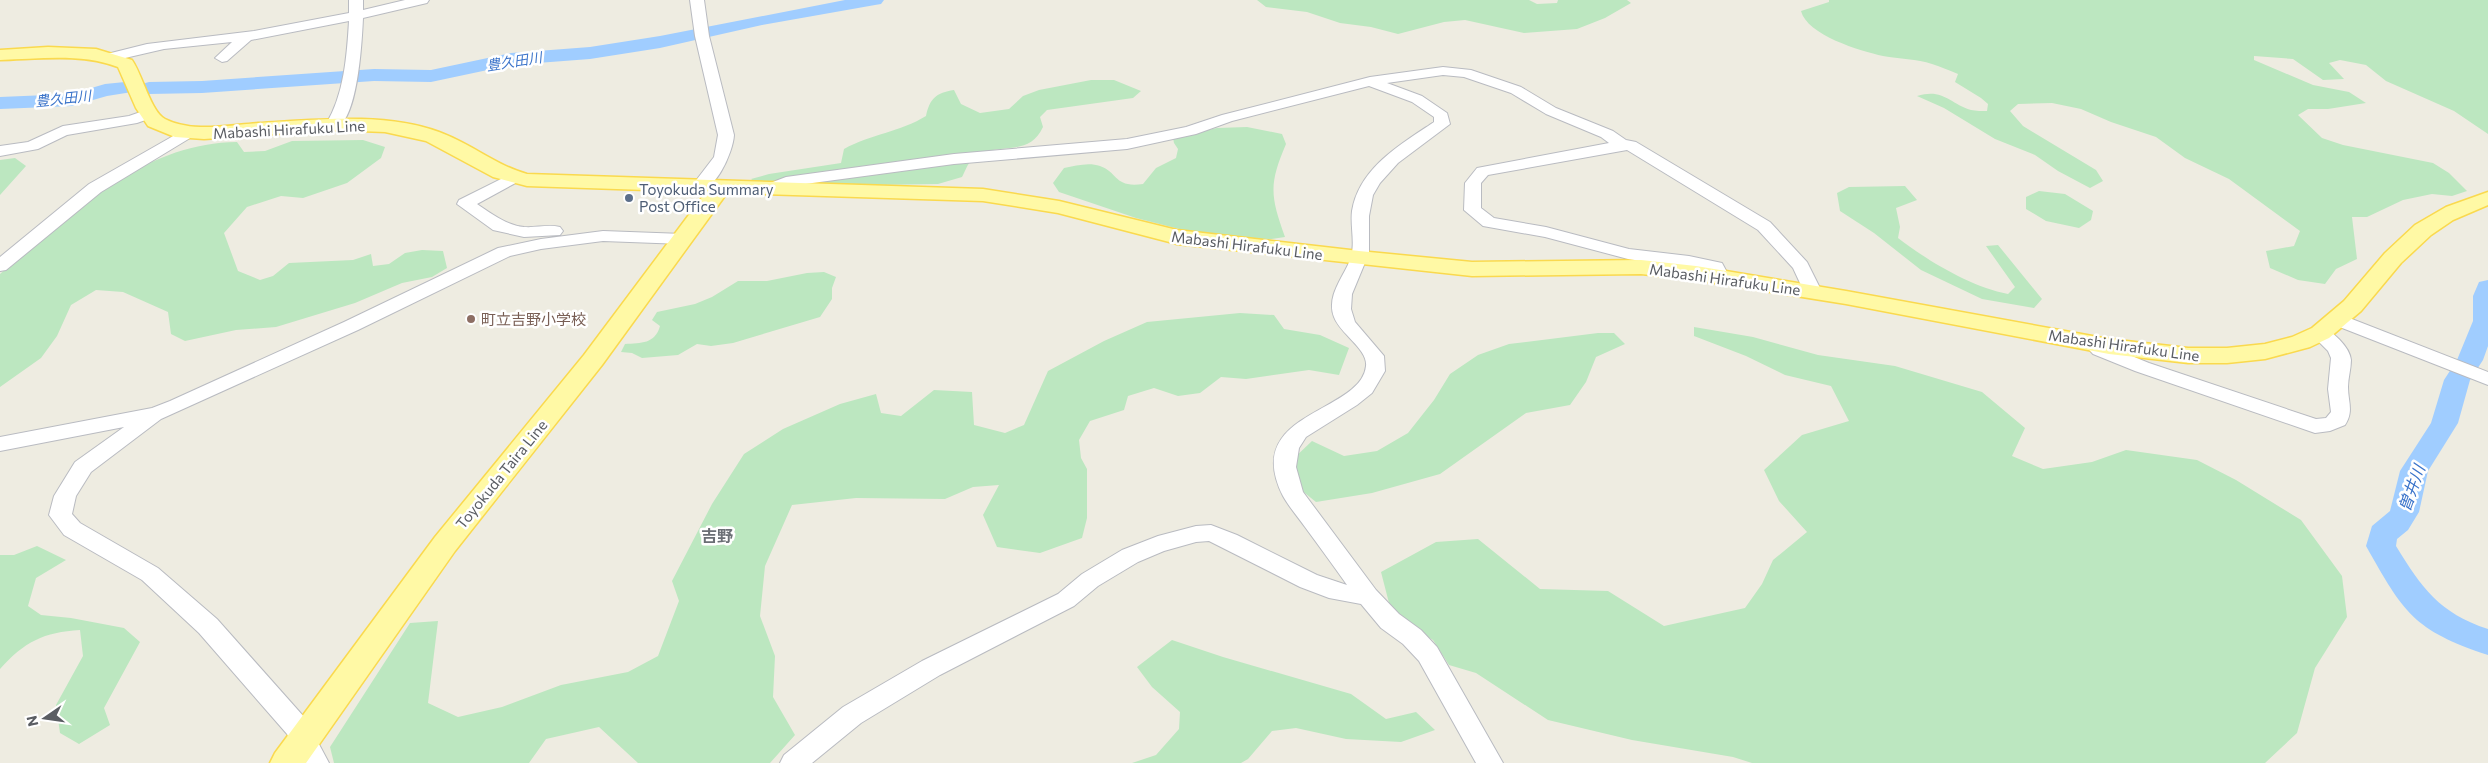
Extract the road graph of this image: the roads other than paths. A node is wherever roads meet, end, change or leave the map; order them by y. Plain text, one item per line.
1 (356, 0) edge
2 (422, 0) edge
3 (697, 0) edge
4 (357, 15) junction
5 (247, 36) junction
6 (0, 56) edge
7 (112, 57) junction
8 (222, 58) dead end
9 (1370, 81) junction
10 (150, 114) junction
11 (334, 124) junction
12 (189, 132) junction
13 (1622, 145) junction
14 (0, 152) edge
15 (515, 177) junction
16 (709, 187) junction
17 (771, 189) junction
18 (2488, 198) edge
19 (603, 236) junction
20 (683, 239) junction
21 (1359, 258) junction
22 (0, 266) edge
23 (1720, 276) junction
24 (1813, 292) junction
25 (2339, 320) junction
26 (2320, 332) junction
27 (2092, 342) junction
28 (2481, 377) edge
29 (156, 414) junction
30 (0, 444) edge
31 (1368, 596) junction
32 (309, 752) edge
33 (287, 763) edge
34 (793, 763) edge
35 (1490, 763) edge

1 - 4 street
2 - 4 street
3 - 16 street
4 - 5 street
4 - 11 street
5 - 7 street
5 - 8 street
6 - 7 main road
7 - 10 main road, Mabashi Hirafuku Line
9 - 13 street
9 - 17 street
9 - 21 street
10 - 12 main road, Mabashi Hirafuku Line
10 - 14 street
11 - 12 main road, Mabashi Hirafuku Line
11 - 15 main road, Mabashi Hirafuku Line
12 - 22 street
13 - 23 street
13 - 24 street
15 - 16 main road, Mabashi Hirafuku Line
15 - 19 street
16 - 17 main road, Mabashi Hirafuku Line
16 - 20 main road, Toyokuda Taira Line
17 - 21 main road, Mabashi Hirafuku Line
18 - 25 main road, Mabashi Hirafuku Line
19 - 20 street
19 - 29 street
20 - 32 main road, Toyokuda Taira Line
21 - 23 main road, Mabashi Hirafuku Line
21 - 31 street
23 - 24 main road, Mabashi Hirafuku Line
24 - 27 main road, Mabashi Hirafuku Line
25 - 26 main road, Mabashi Hirafuku Line
25 - 28 street
26 - 27 main road, Mabashi Hirafuku Line
26 - 27 street
29 - 30 street
29 - 32 street
31 - 34 street
31 - 35 street
32 - 33 main road, Toyokuda Taira Line

